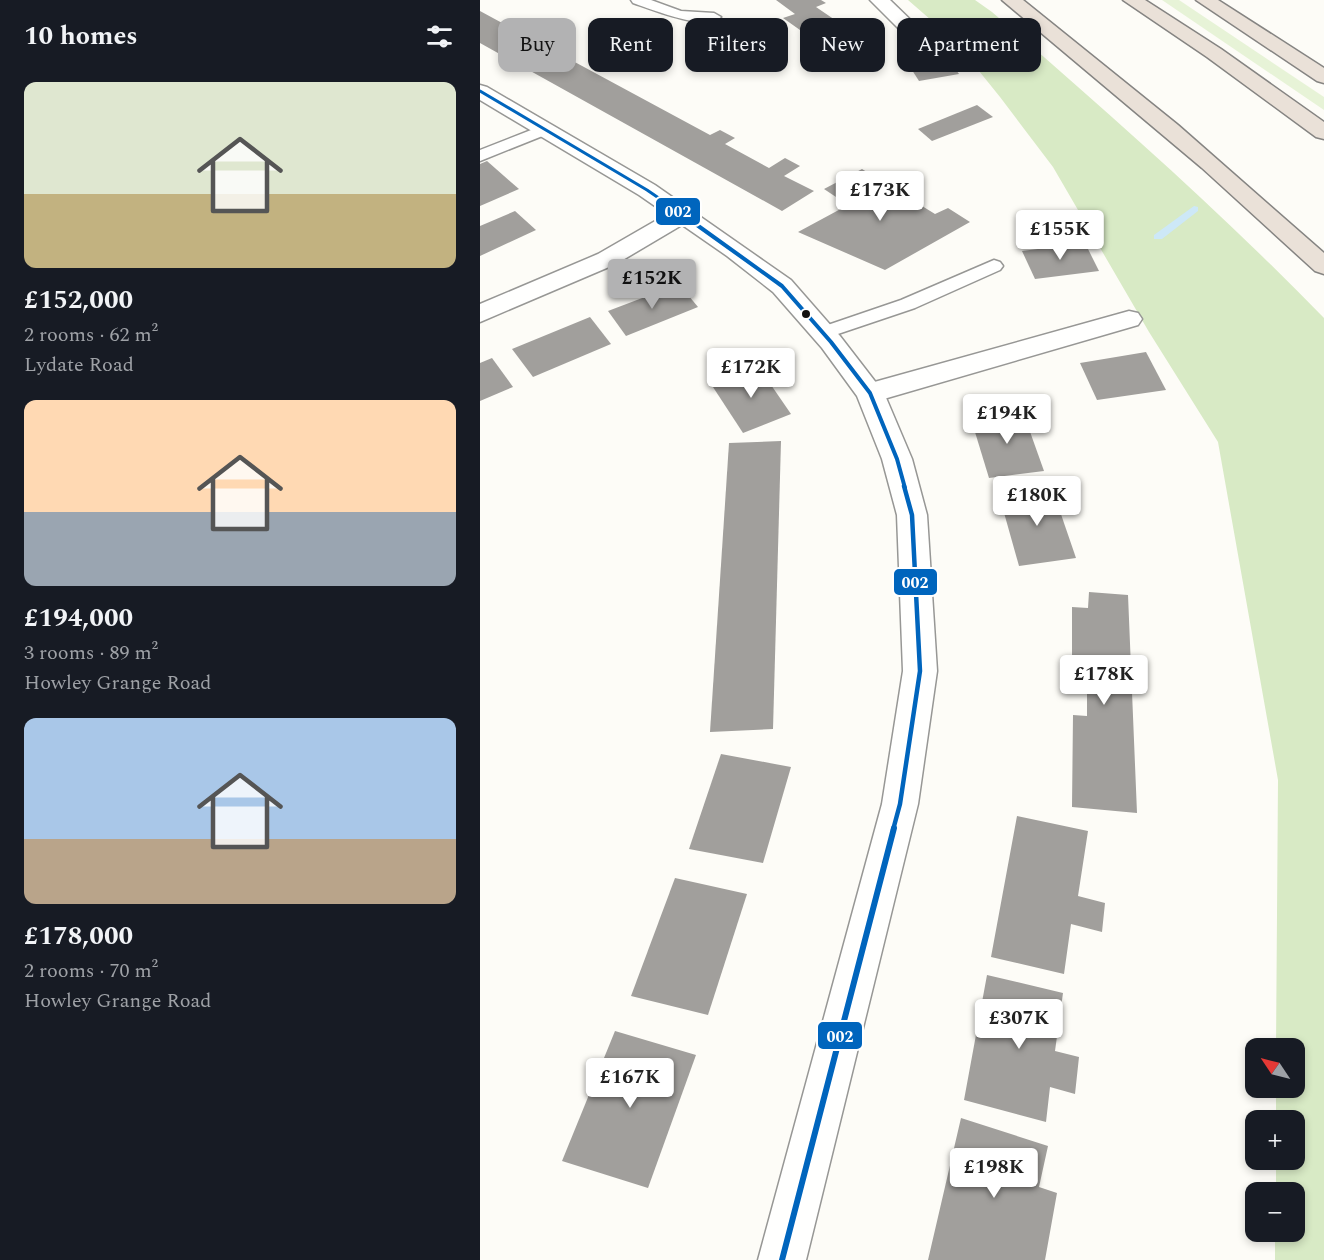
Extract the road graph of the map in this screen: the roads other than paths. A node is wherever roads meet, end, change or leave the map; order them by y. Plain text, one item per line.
1 (638, 0) edge
2 (879, 0) edge
3 (1011, 0) edge
4 (1132, 0) edge
5 (1205, 0) edge
6 (714, 17) dead end
7 (898, 18) edge
8 (1324, 77) edge
9 (480, 91) edge
10 (544, 130) junction
11 (1324, 132) edge
12 (480, 156) edge
13 (684, 214) junction
14 (994, 266) dead end
15 (1324, 266) edge
16 (480, 314) edge
17 (1129, 319) dead end
18 (823, 333) junction
19 (870, 393) junction
20 (782, 1260) edge

1 - 6 lane
2 - 7 street
3 - 15 highway
4 - 11 highway
5 - 8 highway
9 - 10 street
10 - 12 lane
10 - 13 street
13 - 16 street
13 - 18 street
14 - 18 lane
17 - 19 street
18 - 19 street
19 - 20 street

